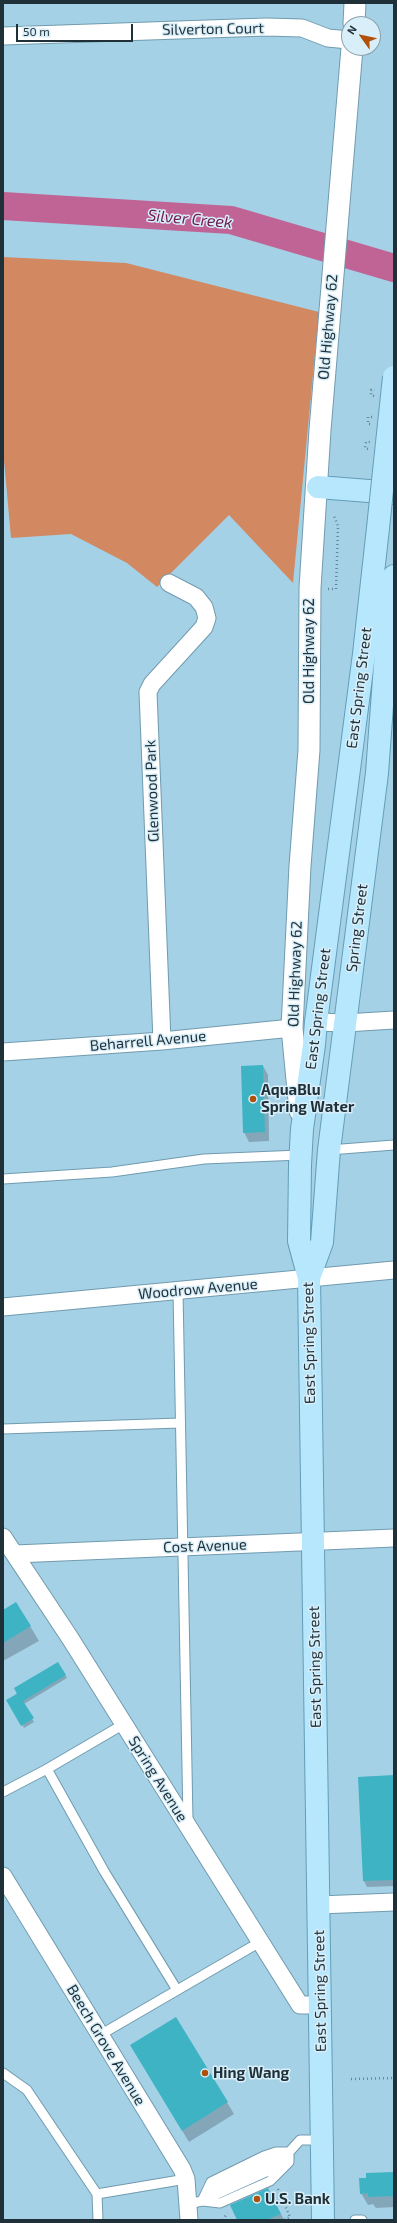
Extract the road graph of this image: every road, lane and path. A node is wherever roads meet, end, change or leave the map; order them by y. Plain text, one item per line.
1 (355, 3) edge
2 (354, 16) edge
3 (3, 36) edge
4 (341, 39) edge
5 (351, 56) edge
6 (394, 377) edge
7 (318, 487) junction
8 (394, 493) edge
9 (334, 513) dead end
10 (394, 576) edge
11 (169, 583) dead end
12 (310, 588) junction
13 (394, 737) edge
14 (377, 773) junction
15 (394, 1020) edge
16 (316, 1022) junction
17 (345, 1023) junction
18 (292, 1028) junction
19 (162, 1041) junction
20 (3, 1052) edge
21 (302, 1130) junction
22 (394, 1145) edge
23 (329, 1150) junction
24 (300, 1154) junction
25 (3, 1179) edge
26 (394, 1270) edge
27 (309, 1278) junction
28 (178, 1291) junction
29 (3, 1307) edge
30 (180, 1423) junction
31 (3, 1430) edge
32 (3, 1537) edge
33 (394, 1538) edge
34 (312, 1541) junction
35 (183, 1547) junction
36 (15, 1554) junction
37 (124, 1724) junction
38 (47, 1769) junction
39 (3, 1792) edge
40 (188, 1827) junction
41 (3, 1876) edge
42 (394, 1902) edge
43 (319, 1905) junction
44 (260, 1942) junction
45 (178, 1990) junction
46 (320, 2005) junction
47 (100, 2035) junction
48 (3, 2072) edge
49 (394, 2078) edge
50 (351, 2079) dead end
51 (322, 2140) junction
52 (288, 2152) junction
53 (186, 2179) junction
54 (276, 2184) dead end
55 (97, 2194) junction
56 (193, 2208) edge
57 (98, 2220) edge
58 (284, 2220) edge
59 (324, 2220) edge
60 (356, 2220) edge
61 (362, 2220) edge

1 - 2 street
3 - 4 street, Silverton Court
5 - 7 street, Old Highway 62
6 - 16 main road, East Spring Street, bridge
7 - 8 main road
7 - 12 street, Old Highway 62
9 - 12 path
10 - 14 main road, Spring Street
11 - 19 street, Glenwood Park
12 - 18 street, Old Highway 62
13 - 14 main road
14 - 17 main road, Spring Street
15 - 17 street
16 - 17 street
16 - 21 main road, East Spring Street
17 - 23 main road, Spring Street
18 - 19 street, Beharrell Avenue
18 - 21 street, Old Highway 62
19 - 20 street, Beharrell Avenue
21 - 24 main road, East Spring Street
22 - 23 lane
23 - 27 main road, Spring Street
24 - 25 lane
24 - 27 main road, East Spring Street
26 - 27 street, Woodrow Avenue
27 - 28 street, Woodrow Avenue
27 - 34 main road, East Spring Street
28 - 29 street, Woodrow Avenue
28 - 30 lane
30 - 31 lane
30 - 35 lane
32 - 36 street, Spring Avenue
33 - 34 street, Cost Avenue
34 - 35 street, Cost Avenue
34 - 43 main road, East Spring Street
35 - 36 street, Cost Avenue
35 - 40 lane
36 - 37 street, Spring Avenue
37 - 38 lane
37 - 40 street, Spring Avenue
38 - 39 lane
38 - 45 lane
40 - 44 street, Spring Avenue
41 - 47 street, Beech Grove Avenue
42 - 43 street
43 - 46 main road, East Spring Street
44 - 45 lane
44 - 46 street, Spring Avenue
45 - 47 lane
46 - 51 main road, East Spring Street
47 - 53 street, Beech Grove Avenue
48 - 55 lane
49 - 50 path
51 - 52 lane
51 - 59 main road, East Spring Street
52 - 56 lane
52 - 56 lane
53 - 55 lane
53 - 56 street, Beech Grove Avenue
54 - 58 path
55 - 57 lane
60 - 61 lane

